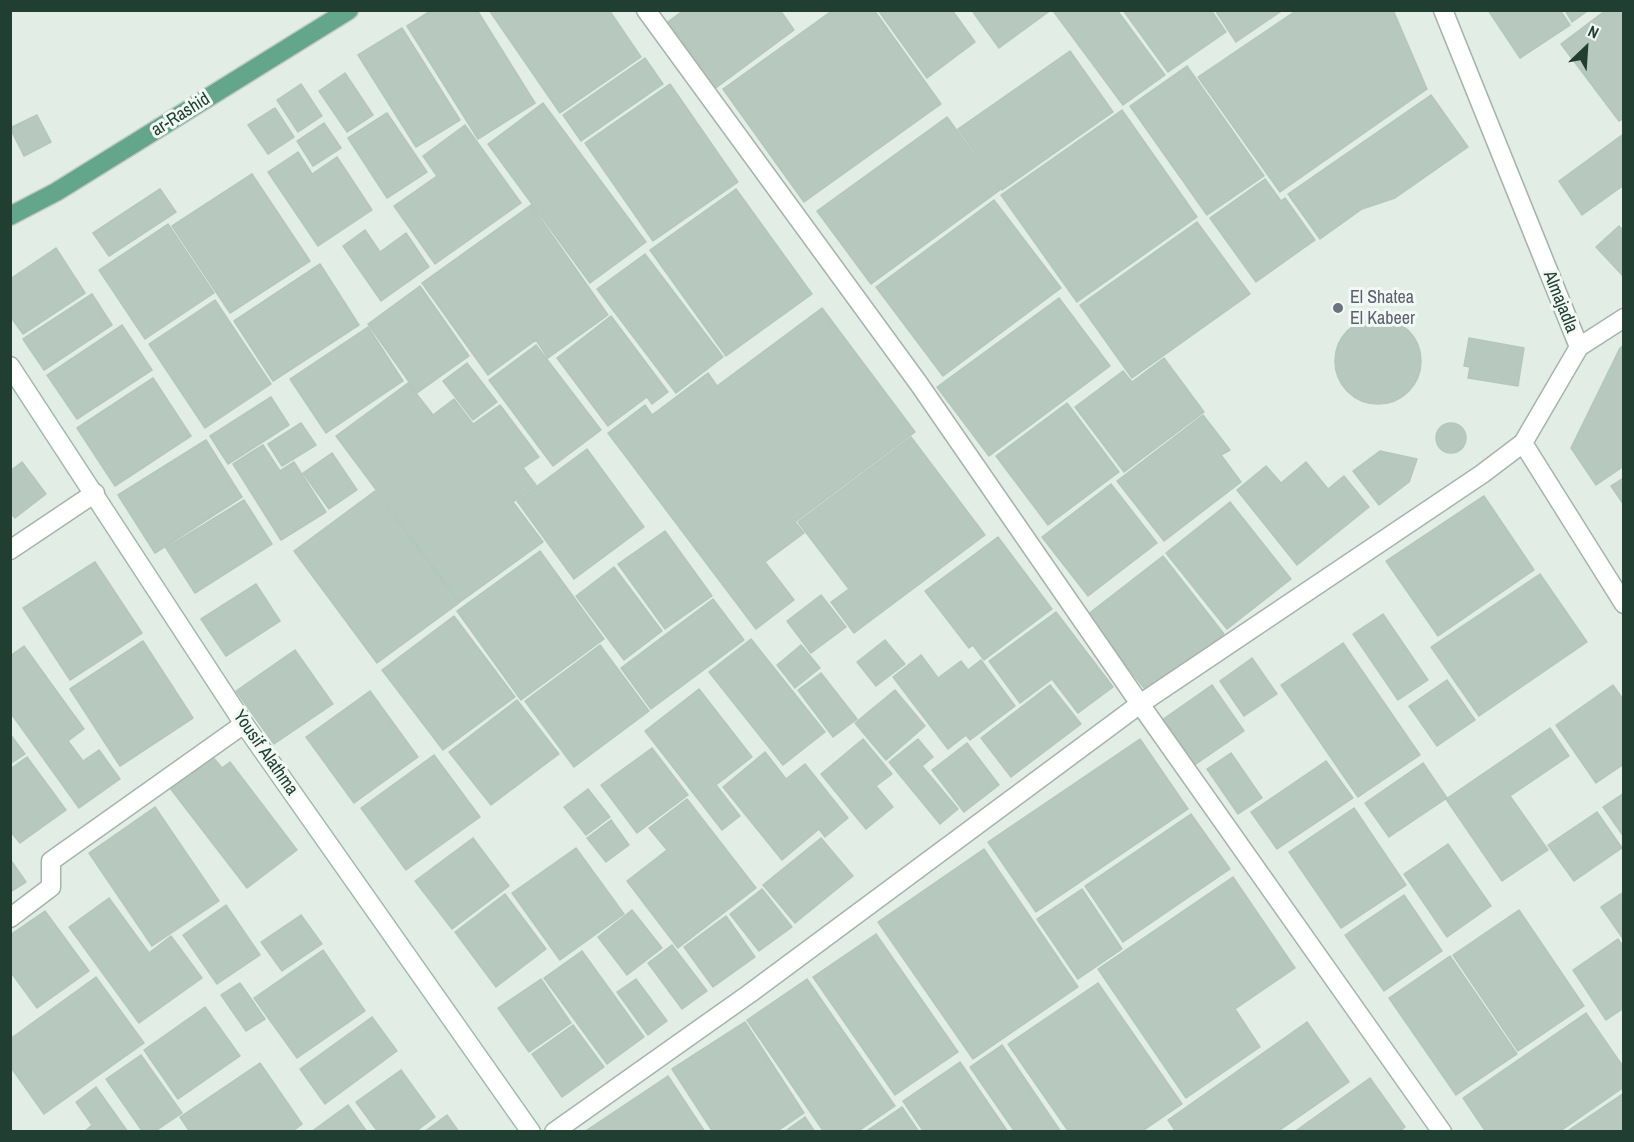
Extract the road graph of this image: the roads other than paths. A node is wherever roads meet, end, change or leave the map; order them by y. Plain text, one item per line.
1 (349, 10) edge
2 (646, 10) edge
3 (1443, 10) edge
4 (10, 216) edge
5 (1623, 318) edge
6 (1579, 347) junction
7 (10, 366) edge
8 (1523, 443) junction
9 (95, 493) junction
10 (10, 550) edge
11 (1623, 604) edge
12 (1140, 704) junction
13 (244, 724) junction
14 (10, 918) edge
15 (531, 1131) edge
16 (554, 1131) edge
17 (1442, 1131) edge

1 - 4 main road, ar-Rashid
2 - 12 street
3 - 6 street, Almajadla
5 - 6 street
6 - 8 street, Almajadla
7 - 9 street, Yousif Alathma
8 - 11 street
8 - 12 street
9 - 10 street
9 - 13 street, Yousif Alathma
12 - 16 street
12 - 17 street
13 - 14 street
13 - 15 street, Yousif Alathma

